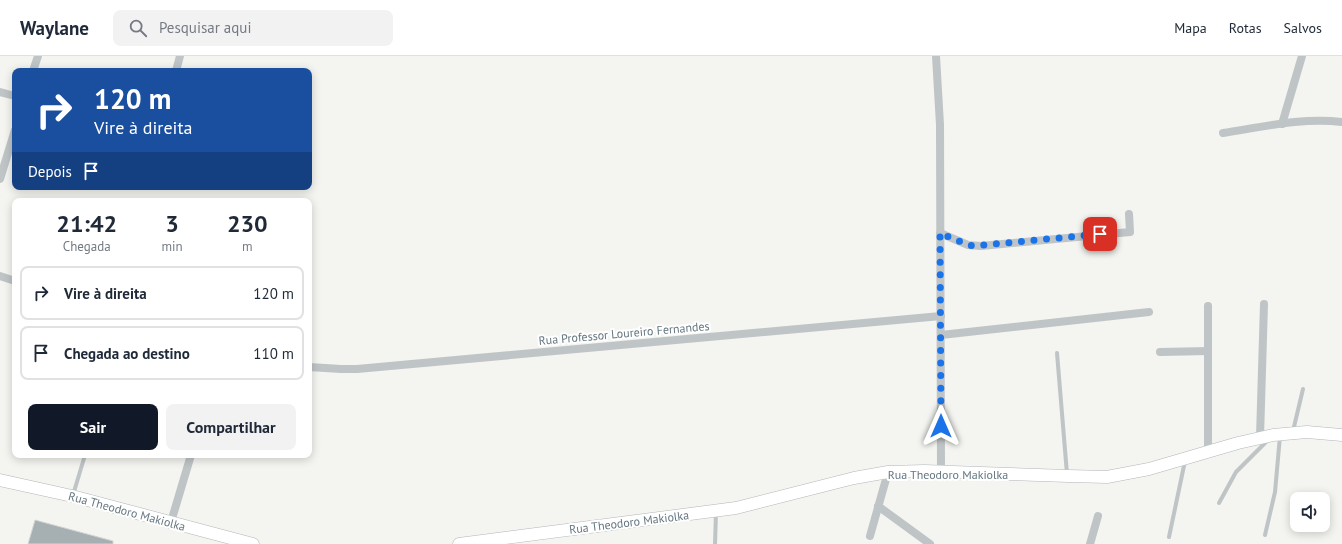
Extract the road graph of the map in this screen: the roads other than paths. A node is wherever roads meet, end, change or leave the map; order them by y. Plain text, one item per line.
1 (38, 56) edge
2 (180, 56) edge
3 (936, 56) edge
4 (1302, 56) edge
5 (34, 68) edge
6 (177, 68) edge
7 (0, 92) edge
8 (12, 95) edge
9 (1342, 122) edge
10 (1282, 124) junction
11 (1223, 133) dead end
12 (12, 140) edge
13 (0, 179) edge
14 (1129, 214) dead end
15 (940, 233) junction
16 (0, 276) edge
17 (12, 280) edge
18 (1264, 304) dead end
19 (1208, 306) dead end
20 (1149, 312) dead end
21 (941, 316) junction
22 (941, 335) junction
23 (1208, 351) junction
24 (1160, 352) dead end
25 (1057, 353) dead end
26 (312, 367) edge
27 (1303, 389) dead end
28 (1282, 434) junction
29 (1342, 435) edge
30 (1260, 437) junction
31 (1208, 452) junction
32 (85, 458) edge
33 (190, 458) edge
34 (1185, 459) junction
35 (941, 471) junction
36 (888, 472) junction
37 (1068, 476) junction
38 (0, 480) edge
39 (72, 496) junction
40 (1219, 503) dead end
41 (878, 506) junction
42 (716, 511) junction
43 (1098, 516) dead end
44 (170, 522) junction
45 (1265, 535) dead end
46 (870, 536) dead end
47 (1169, 537) dead end
48 (253, 544) edge
49 (459, 544) edge
50 (715, 544) edge
51 (930, 544) edge
52 (1090, 544) edge

1 - 5 street
2 - 6 street
3 - 15 street
4 - 10 street
7 - 8 street
9 - 10 street
10 - 11 street
12 - 13 street
14 - 15 street
15 - 21 street
16 - 17 street
18 - 30 street
19 - 23 street
20 - 22 street
21 - 22 street
21 - 26 street, Rua Professor Loureiro Fernandes
22 - 35 street
23 - 24 street
23 - 31 street
25 - 37 lane
27 - 28 lane
28 - 29 main road, Rua Theodoro Makiolka
28 - 30 main road, Rua Theodoro Makiolka
28 - 40 lane
28 - 45 lane
30 - 31 main road, Rua Theodoro Makiolka
31 - 34 main road, Rua Theodoro Makiolka
32 - 39 lane
33 - 44 street
34 - 37 main road, Rua Theodoro Makiolka
34 - 47 lane
35 - 36 main road, Rua Theodoro Makiolka
35 - 37 main road, Rua Theodoro Makiolka
36 - 41 street
36 - 42 main road, Rua Theodoro Makiolka
38 - 39 main road, Rua Theodoro Makiolka
39 - 44 main road, Rua Theodoro Makiolka
41 - 46 street
41 - 51 street
42 - 49 main road, Rua Theodoro Makiolka
42 - 50 lane
43 - 52 street
44 - 48 main road, Rua Theodoro Makiolka

